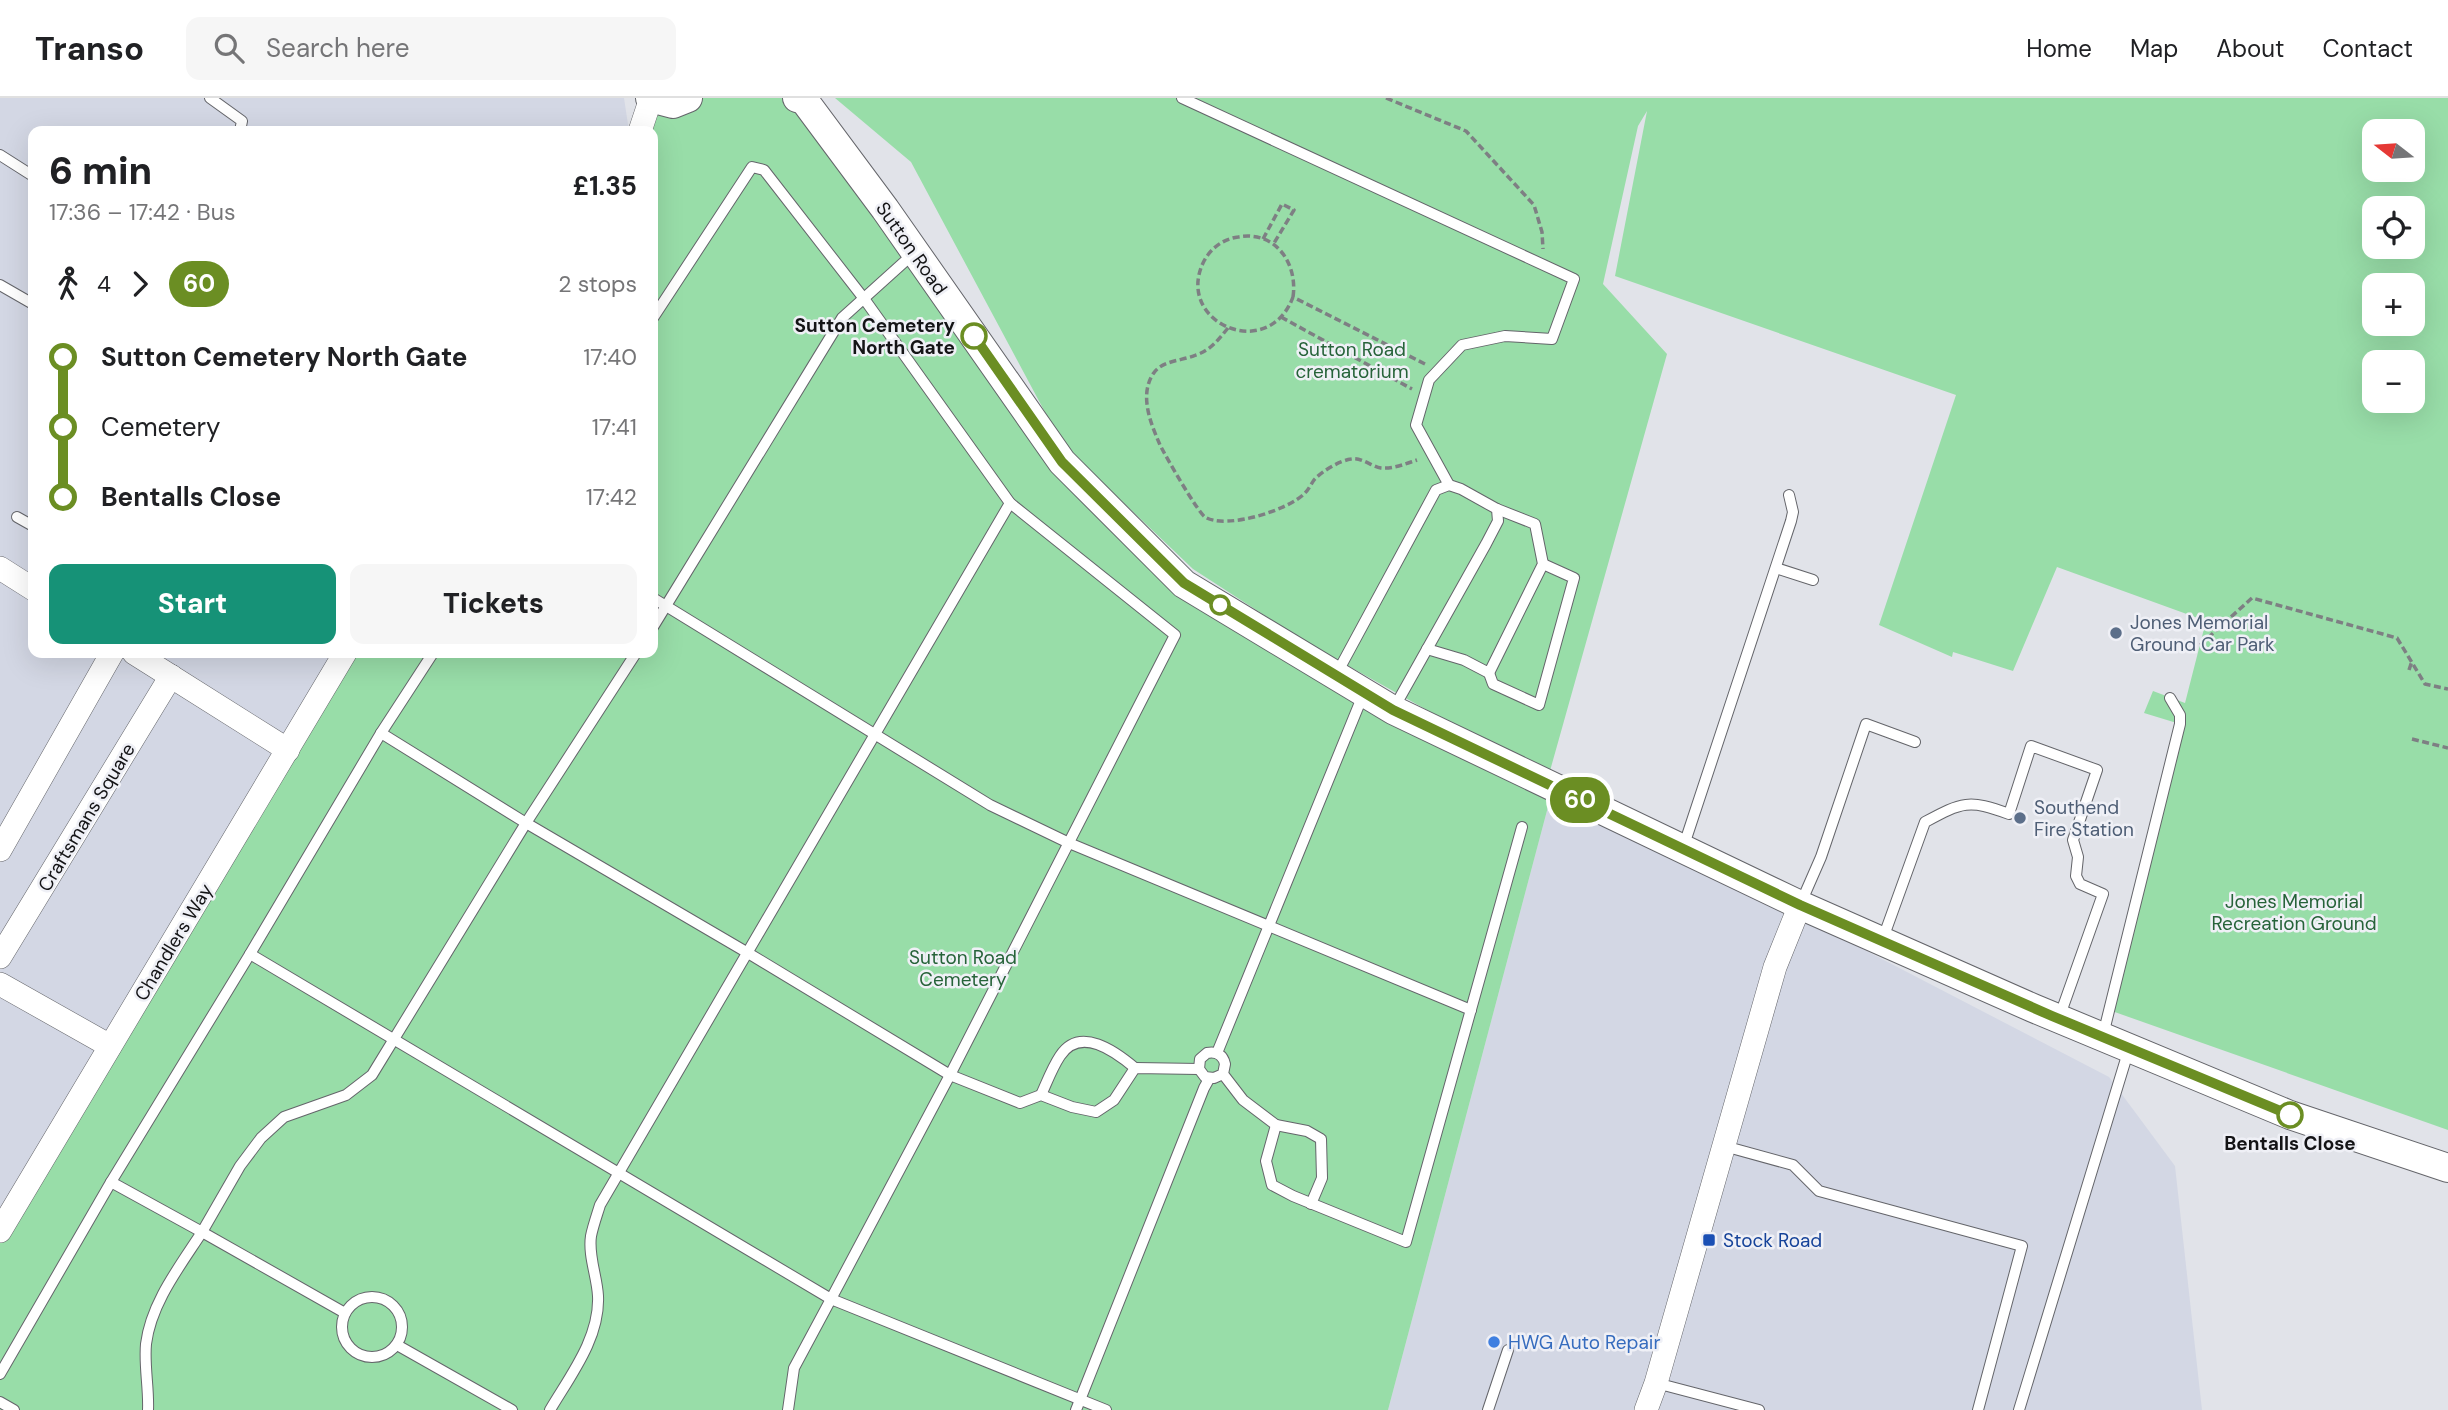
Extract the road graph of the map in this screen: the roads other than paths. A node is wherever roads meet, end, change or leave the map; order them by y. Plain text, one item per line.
1 (210, 98) edge
2 (651, 98) edge
3 (688, 98) edge
4 (797, 98) edge
5 (1182, 98) edge
6 (241, 126) edge
7 (642, 126) edge
8 (0, 155) edge
9 (28, 173) edge
10 (916, 252) junction
11 (0, 285) edge
12 (865, 300) junction
13 (28, 301) edge
14 (658, 310) edge
15 (1449, 485) junction
16 (1789, 495) dead end
17 (1010, 503) junction
18 (1497, 509) junction
19 (17, 517) dead end
20 (28, 523) edge
21 (1543, 564) junction
22 (0, 568) edge
23 (1776, 568) junction
24 (1812, 580) dead end
25 (28, 586) edge
26 (658, 601) edge
27 (667, 606) junction
28 (658, 620) edge
29 (1427, 649) junction
30 (109, 658) edge
31 (148, 658) edge
32 (342, 658) edge
33 (430, 658) edge
34 (633, 658) edge
35 (1489, 673) junction
36 (1336, 675) junction
37 (171, 676) junction
38 (1364, 692) junction
39 (2170, 698) dead end
40 (1393, 710) junction
41 (875, 732) junction
42 (381, 733) junction
43 (1915, 742) dead end
44 (288, 751) junction
45 (526, 823) junction
46 (1522, 827) dead end
47 (1069, 844) junction
48 (1683, 848) junction
49 (0, 850) edge
50 (1800, 905) junction
51 (1270, 925) junction
52 (1882, 941) junction
53 (748, 953) junction
54 (250, 954) junction
55 (0, 957) edge
56 (0, 984) edge
57 (1471, 1010) junction
58 (2059, 1019) junction
59 (2102, 1037) junction
60 (394, 1038) junction
61 (110, 1046) junction
62 (2129, 1049) junction
63 (1217, 1053) junction
64 (1135, 1068) junction
65 (1199, 1069) junction
66 (1223, 1073) junction
67 (950, 1075) junction
68 (1209, 1079) junction
69 (1041, 1095) junction
70 (1276, 1125) junction
71 (1724, 1146) junction
72 (2448, 1168) edge
73 (618, 1172) junction
74 (111, 1182) junction
75 (1311, 1203) junction
76 (0, 1231) edge
77 (202, 1232) junction
78 (831, 1299) junction
79 (345, 1313) junction
80 (397, 1345) junction
81 (1508, 1350) dead end
82 (0, 1374) edge
83 (1656, 1383) junction
84 (0, 1402) edge
85 (1078, 1404) edge
86 (14, 1410) edge
87 (148, 1410) edge
88 (512, 1410) edge
89 (550, 1410) edge
90 (788, 1410) edge
91 (1107, 1410) edge
92 (1488, 1410) edge
93 (1646, 1410) edge
94 (1759, 1410) edge
95 (1978, 1410) edge
96 (2019, 1410) edge

1 - 6 lane
2 - 3 street
2 - 7 street
4 - 10 street, Sutton Road
5 - 15 lane
8 - 9 lane
10 - 12 lane
10 - 36 street, Sutton Road
11 - 13 lane
12 - 14 lane
12 - 17 lane
12 - 27 lane
15 - 18 lane
15 - 36 lane
16 - 23 lane
17 - 41 lane
17 - 47 lane
18 - 21 lane
18 - 29 lane
19 - 20 lane
21 - 35 lane
21 - 35 lane
22 - 25 street
23 - 24 lane
23 - 48 lane
26 - 27 lane
27 - 28 lane
27 - 41 lane
29 - 35 lane
29 - 40 lane
30 - 49 street
31 - 37 street
32 - 44 street, Chandlers Way
33 - 42 lane
34 - 45 lane
36 - 38 street, Sutton Road
37 - 44 street
37 - 55 street, Craftsmans Square
38 - 40 street, Sutton Road
38 - 51 lane
39 - 59 lane
40 - 48 street, Sutton Road
41 - 47 lane
41 - 53 lane
42 - 45 lane
42 - 54 lane
43 - 50 lane
44 - 61 street, Chandlers Way
45 - 53 lane
45 - 60 lane
46 - 57 lane
47 - 51 lane
47 - 67 lane
48 - 50 street, Sutton Road
50 - 52 street, Sutton Road
50 - 71 street
51 - 57 lane
51 - 63 lane
52 - 58 street, Sutton Road
52 - 58 lane
53 - 67 lane
53 - 73 lane
54 - 60 lane
54 - 74 lane
56 - 61 street
57 - 75 lane
58 - 59 street, Sutton Road
59 - 62 street, Sutton Road
60 - 73 lane
60 - 77 lane
61 - 76 street, Chandlers Way
62 - 72 street, Sutton Road
62 - 96 lane
63 - 65 lane
63 - 66 lane
64 - 65 lane
64 - 69 lane
64 - 69 lane
65 - 68 lane
66 - 68 lane
66 - 70 lane
67 - 69 lane
67 - 78 lane
68 - 85 lane
70 - 75 lane
70 - 75 lane
71 - 83 street
71 - 95 lane
73 - 78 lane
73 - 89 lane
74 - 77 lane
74 - 82 lane
77 - 79 lane
77 - 87 lane
78 - 85 lane
78 - 90 lane
79 - 80 lane
79 - 80 lane
80 - 88 lane
81 - 92 lane
83 - 93 street
83 - 94 lane
84 - 86 lane
85 - 91 lane

